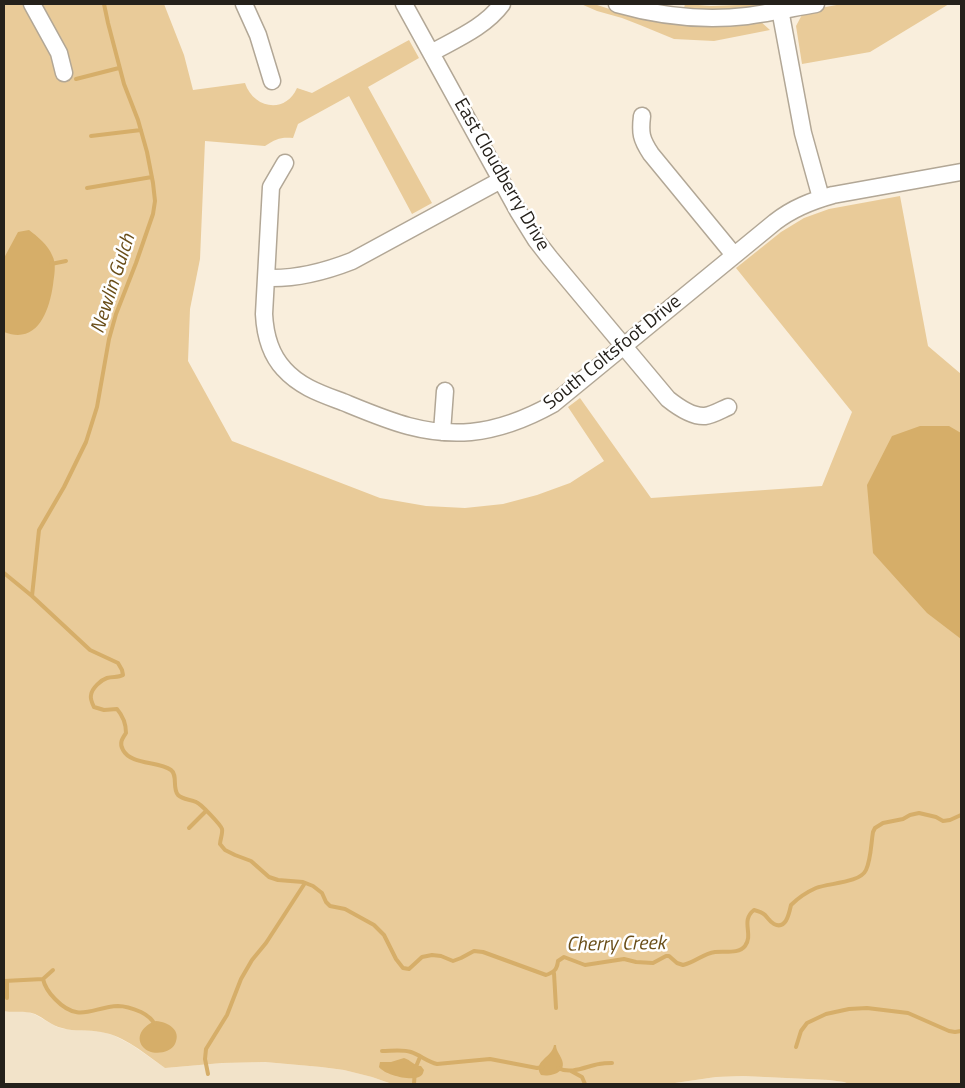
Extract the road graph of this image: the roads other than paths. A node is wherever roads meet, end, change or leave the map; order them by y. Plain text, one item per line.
1 (32, 4) edge
2 (244, 4) edge
3 (404, 4) edge
4 (502, 4) edge
5 (617, 4) edge
6 (816, 4) edge
7 (780, 7) edge
8 (668, 9) edge
9 (431, 52) junction
10 (64, 73) dead end
11 (272, 80) dead end
12 (642, 116) dead end
13 (285, 163) dead end
14 (961, 172) edge
15 (501, 180) junction
16 (821, 198) junction
17 (734, 255) junction
18 (267, 278) junction
19 (624, 347) junction
20 (445, 391) dead end
21 (728, 407) dead end
22 (442, 432) junction

1 - 10 street
2 - 11 street
3 - 9 street, East Cloudberry Drive
4 - 9 street
5 - 8 street
6 - 7 street
7 - 8 street
7 - 16 street
9 - 15 street, East Cloudberry Drive
12 - 17 street
13 - 18 street, South Coltsfoot Drive
14 - 16 street, South Coltsfoot Drive
15 - 18 street
15 - 19 street, East Cloudberry Drive
16 - 17 street, South Coltsfoot Drive
17 - 19 street, South Coltsfoot Drive
18 - 22 street, South Coltsfoot Drive
19 - 21 street, East Cloudberry Drive
19 - 22 street, South Coltsfoot Drive
20 - 22 street

